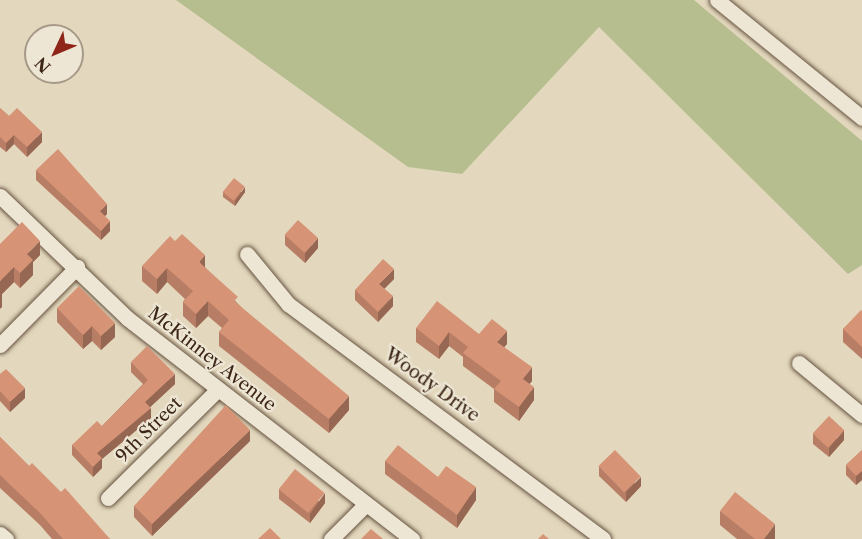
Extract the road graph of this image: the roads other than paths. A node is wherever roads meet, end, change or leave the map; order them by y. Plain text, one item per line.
1 (717, 0) edge
2 (862, 118) edge
3 (0, 196) edge
4 (247, 254) dead end
5 (76, 267) junction
6 (0, 345) edge
7 (799, 363) dead end
8 (218, 389) junction
9 (862, 415) edge
10 (108, 498) dead end
11 (366, 504) junction
12 (0, 534) edge
13 (6, 539) edge
14 (331, 539) edge
15 (412, 539) edge
16 (603, 539) edge

1 - 2 street
3 - 5 street, McKinney Avenue
4 - 16 street, Woody Drive
5 - 6 street
5 - 8 street, McKinney Avenue
7 - 9 street
8 - 10 street, 9th Street
8 - 11 street, McKinney Avenue
11 - 14 street
11 - 15 street, McKinney Avenue
12 - 13 street

